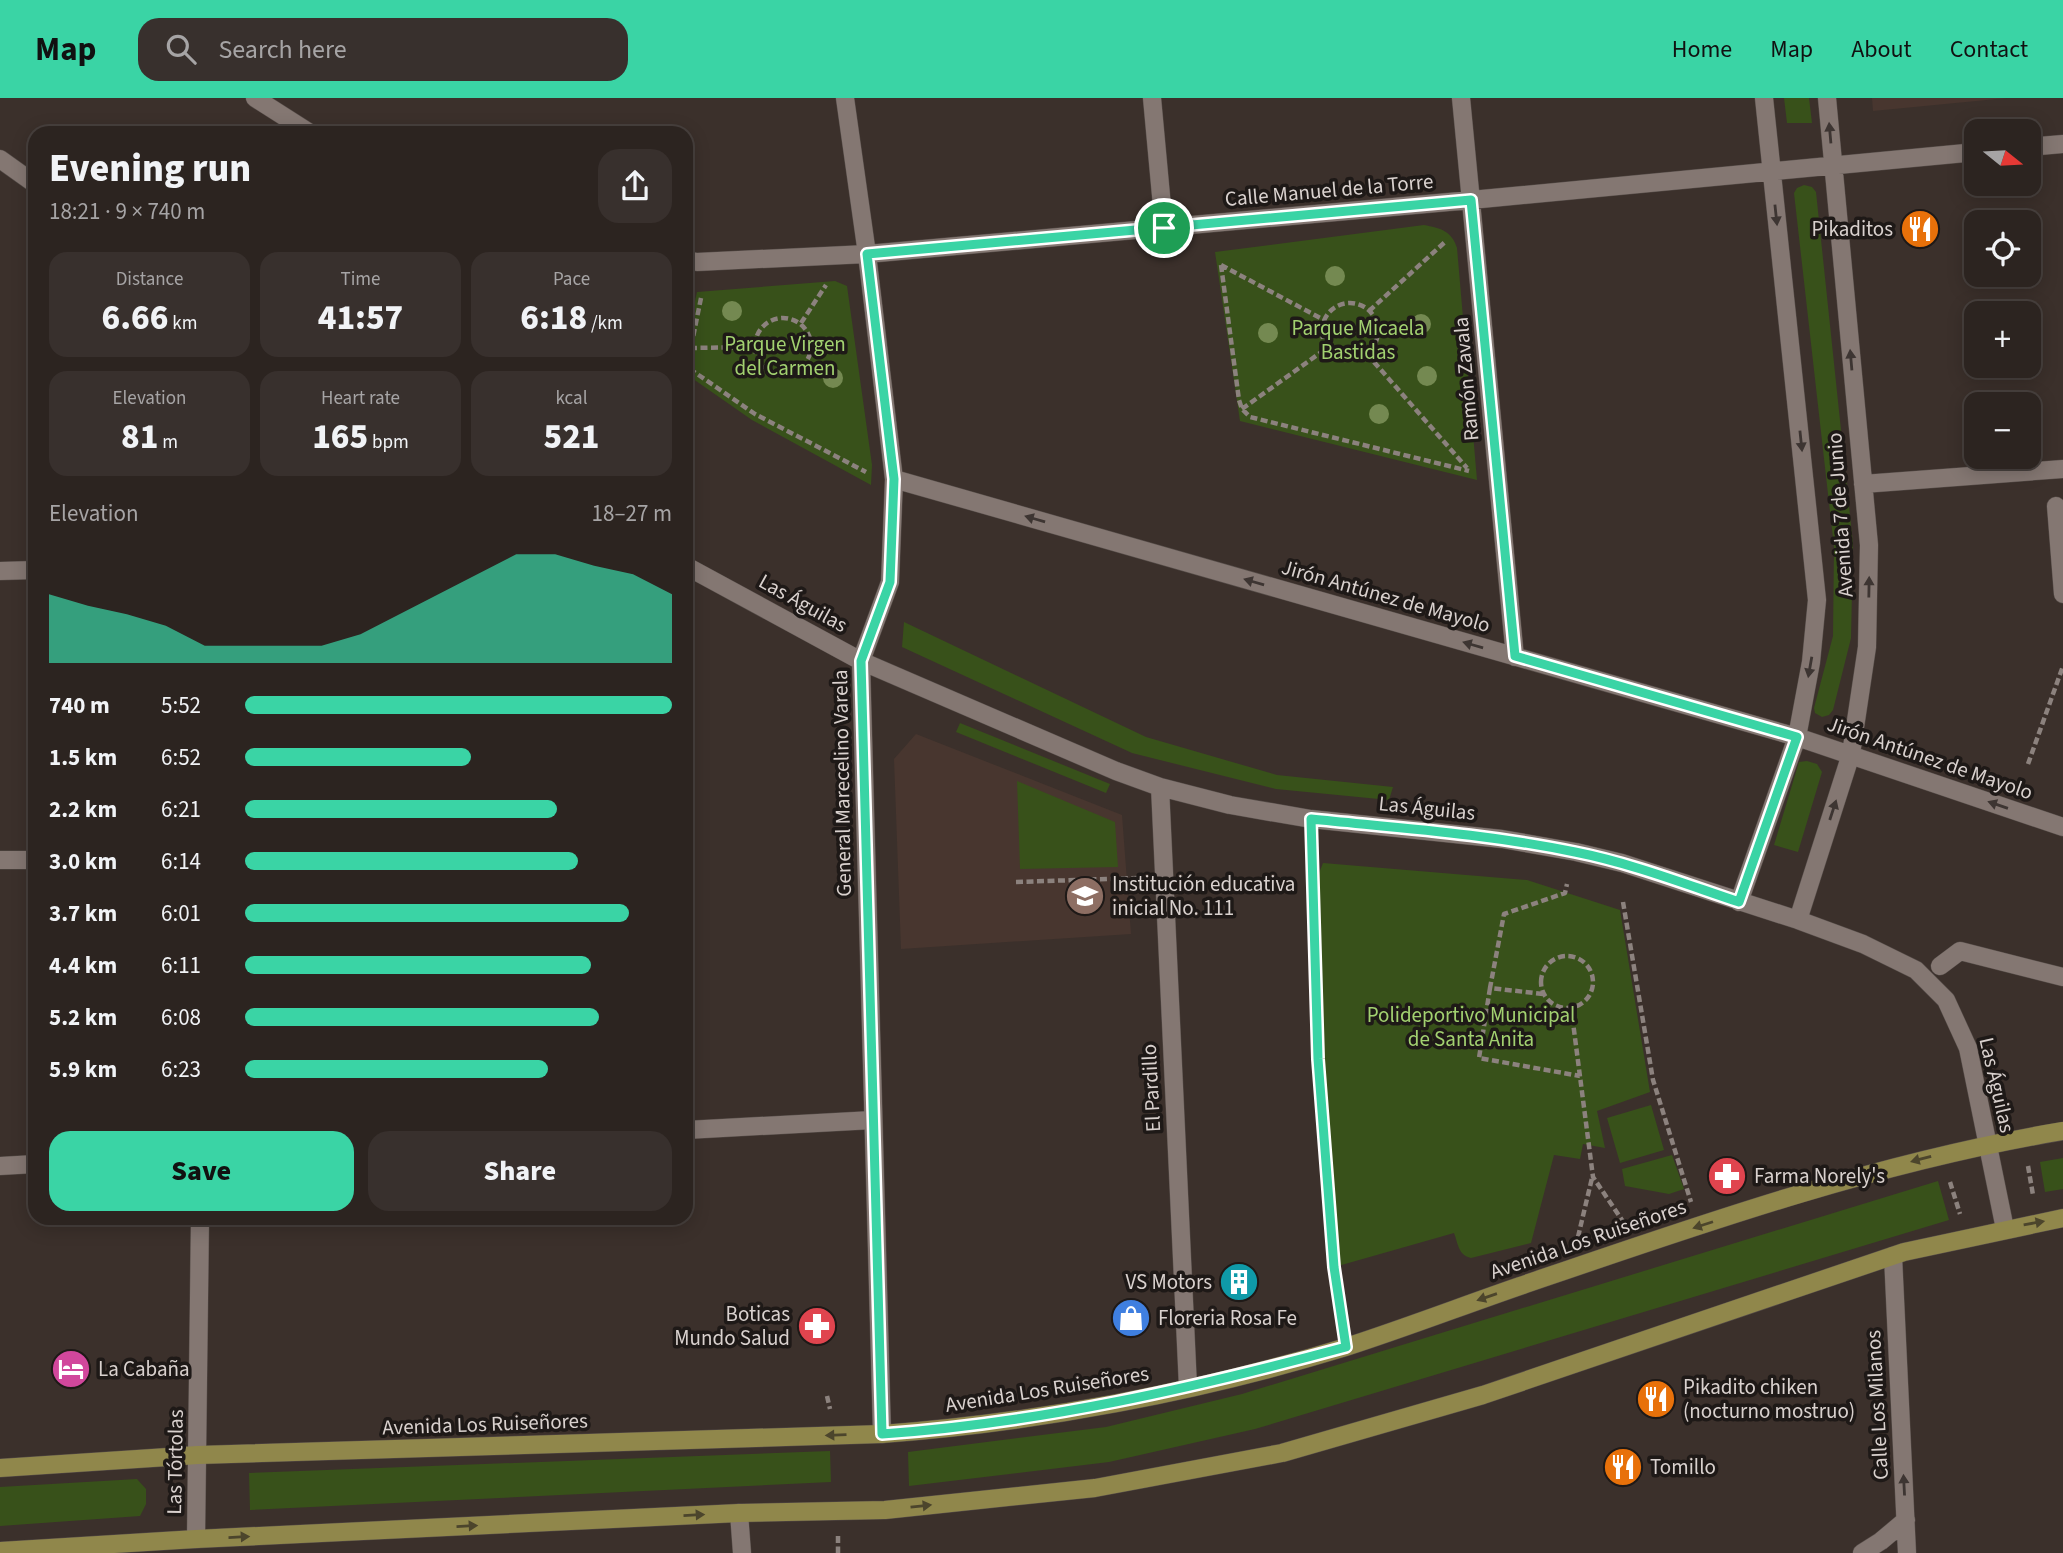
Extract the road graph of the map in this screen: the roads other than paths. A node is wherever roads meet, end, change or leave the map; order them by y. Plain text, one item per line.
1 (255, 98) edge
2 (845, 98) edge
3 (1152, 98) edge
4 (1461, 98) edge
5 (1764, 98) edge
6 (1827, 98) edge
7 (299, 126) edge
8 (2063, 144) edge
9 (2041, 146) edge
10 (1964, 153) edge
11 (0, 159) edge
12 (1833, 166) junction
13 (1771, 171) junction
14 (28, 179) edge
15 (1471, 200) junction
16 (1164, 228) junction
17 (867, 254) junction
18 (693, 261) edge
19 (2063, 469) edge
20 (894, 479) junction
21 (1863, 484) junction
22 (2056, 506) dead end
23 (28, 570) edge
24 (693, 570) edge
25 (0, 571) edge
26 (2063, 594) edge
27 (1515, 656) junction
28 (861, 661) junction
29 (1797, 737) junction
30 (1851, 754) junction
31 (1160, 787) junction
32 (2063, 827) edge
33 (0, 860) edge
34 (28, 860) edge
35 (1739, 902) junction
36 (1798, 920) junction
37 (1940, 966) dead end
38 (2063, 977) edge
39 (873, 1120) junction
40 (693, 1130) edge
41 (2063, 1131) edge
42 (1987, 1144) junction
43 (28, 1164) edge
44 (0, 1166) edge
45 (2063, 1218) edge
46 (200, 1225) edge
47 (2005, 1229) junction
48 (1893, 1256) junction
49 (1188, 1387) junction
50 (882, 1434) junction
51 (198, 1455) junction
52 (0, 1468) edge
53 (739, 1513) junction
54 (1906, 1520) junction
55 (196, 1539) junction
56 (0, 1551) edge
57 (742, 1553) edge
58 (1862, 1553) edge
59 (1907, 1553) edge

1 - 7 street
2 - 17 street, General Marecelino Varela
3 - 16 street
4 - 15 street, Ramón Zavala
5 - 13 street, Avenida 7 de Junio
12 -> 6 street, Avenida 7 de Junio
8 - 9 street
10 - 12 street, Calle Manuel de la Torre
11 - 14 street
12 - 13 street, Calle Manuel de la Torre
21 -> 12 street, Avenida 7 de Junio
13 - 15 street, Calle Manuel de la Torre
13 -> 29 street, Avenida 7 de Junio
15 - 16 street, Calle Manuel de la Torre
15 - 27 street, Ramón Zavala
16 - 17 street, Calle Manuel de la Torre
17 - 18 street, Calle Manuel de la Torre
17 - 20 street, General Marecelino Varela
19 - 21 street
27 -> 20 street, Jirón Antúnez de Mayolo
20 - 28 street, General Marecelino Varela
30 -> 21 street, Avenida 7 de Junio
22 - 26 street
23 - 25 street
24 - 28 street, Las Águilas
27 - 29 street, Jirón Antúnez de Mayolo
28 - 31 street, Las Águilas
28 - 39 street, General Marecelino Varela
29 - 30 street, Jirón Antúnez de Mayolo
29 - 35 street, Avenida 7 de Junio
32 -> 30 street, Jirón Antúnez de Mayolo
36 -> 30 street, Avenida 7 de Junio
31 - 35 street, Las Águilas
31 - 49 street, El Pardillo
33 - 34 street
35 - 36 street, Las Águilas
36 - 42 street, Las Águilas
37 - 38 street
39 - 40 street
39 - 50 street, General Marecelino Varela
41 - 42 main road, Avenida Los Ruiseñores
42 - 47 street, Las Águilas
42 -> 49 main road, Avenida Los Ruiseñores
43 - 44 street
47 -> 45 main road
46 - 51 street, Las Tórtolas
47 - 48 main road
53 -> 48 main road
54 -> 48 street, Calle Los Milanos
49 - 50 main road, Avenida Los Ruiseñores
50 -> 51 main road, Avenida Los Ruiseñores
51 - 52 main road, Avenida Los Ruiseñores
51 - 55 street, Las Tórtolas
55 -> 53 main road
53 - 57 street
54 - 58 street
54 - 59 street, Calle Los Milanos
55 - 56 main road

